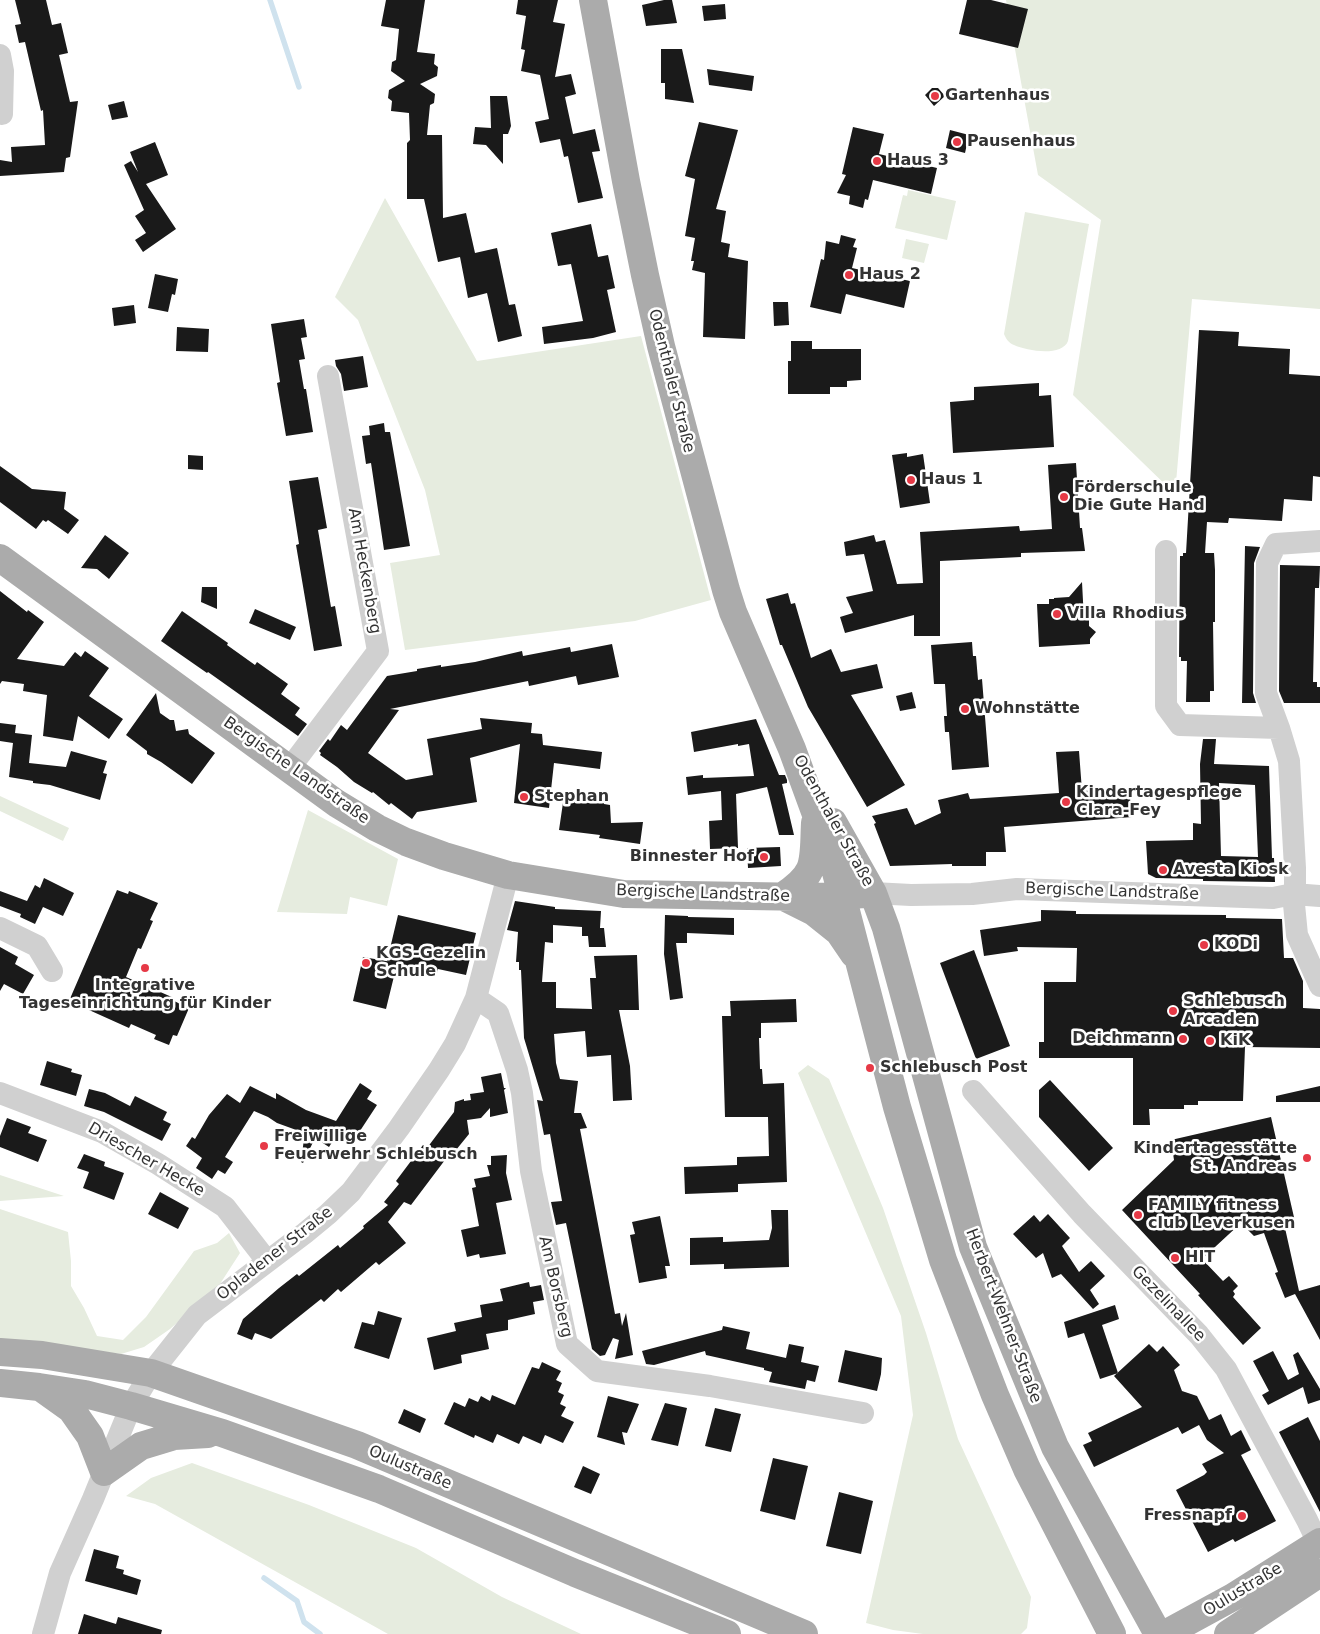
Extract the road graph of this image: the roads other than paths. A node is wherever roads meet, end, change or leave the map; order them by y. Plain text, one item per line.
1 (593, 0) edge
2 (0, 55) edge
3 (2, 114) dead end
4 (328, 376) dead end
5 (1320, 541) edge
6 (1166, 551) dead end
7 (0, 558) edge
8 (1279, 728) junction
9 (792, 749) junction
10 (289, 768) junction
11 (815, 814) junction
12 (508, 876) junction
13 (873, 893) junction
14 (1293, 894) junction
15 (783, 896) junction
16 (843, 896) junction
17 (1320, 896) edge
18 (0, 928) edge
19 (859, 961) junction
20 (52, 971) dead end
21 (1320, 986) edge
22 (476, 998) junction
23 (972, 1091) dead end
24 (0, 1093) edge
25 (267, 1261) junction
26 (0, 1352) edge
27 (151, 1373) junction
28 (0, 1383) edge
29 (39, 1387) junction
30 (132, 1406) junction
31 (863, 1413) dead end
32 (222, 1433) junction
33 (104, 1472) junction
34 (1319, 1544) edge
35 (1320, 1572) edge
36 (43, 1634) edge
37 (727, 1634) edge
38 (804, 1634) edge
39 (1112, 1634) edge
40 (1158, 1634) edge
41 (1165, 1634) edge
42 (1228, 1634) edge

1 - 9 main road, Odenthaler Straße
2 - 3 street
4 - 10 street, Am Heckenberg
5 - 8 street
6 - 8 street
7 - 10 main road, Bergische Landstraße
8 - 14 street
9 - 11 main road, Odenthaler Straße
9 - 13 main road, Odenthaler Straße
10 - 12 main road, Bergische Landstraße
11 - 15 main road
11 - 16 main road, Odenthaler Straße
12 - 15 main road, Bergische Landstraße
12 - 22 street, Opladener Straße
13 - 14 street, Bergische Landstraße
13 - 16 main road, Bergische Landstraße
13 - 40 main road, Herbert-Wehner-Straße
14 - 17 street, Bergische Landstraße
14 - 21 street
15 - 16 main road, Bergische Landstraße
15 - 19 main road
16 - 19 main road
18 - 20 street
19 - 39 main road
22 - 25 street, Opladener Straße
22 - 31 street, Am Borsberg
23 - 34 street, Gezelinallee
24 - 25 street, Driescher Hecke
25 - 27 street, Opladener Straße
26 - 27 main road, Oulustraße
27 - 30 street, Opladener Straße
27 - 38 main road, Oulustraße
28 - 29 main road, Oulustraße
29 - 30 main road, Oulustraße
29 - 33 main road
30 - 32 main road, Oulustraße
30 - 33 street, Opladener Straße
32 - 33 main road
32 - 37 main road, Oulustraße
33 - 36 street, Opladener Straße
34 - 41 main road, Oulustraße
35 - 42 main road, Oulustraße

